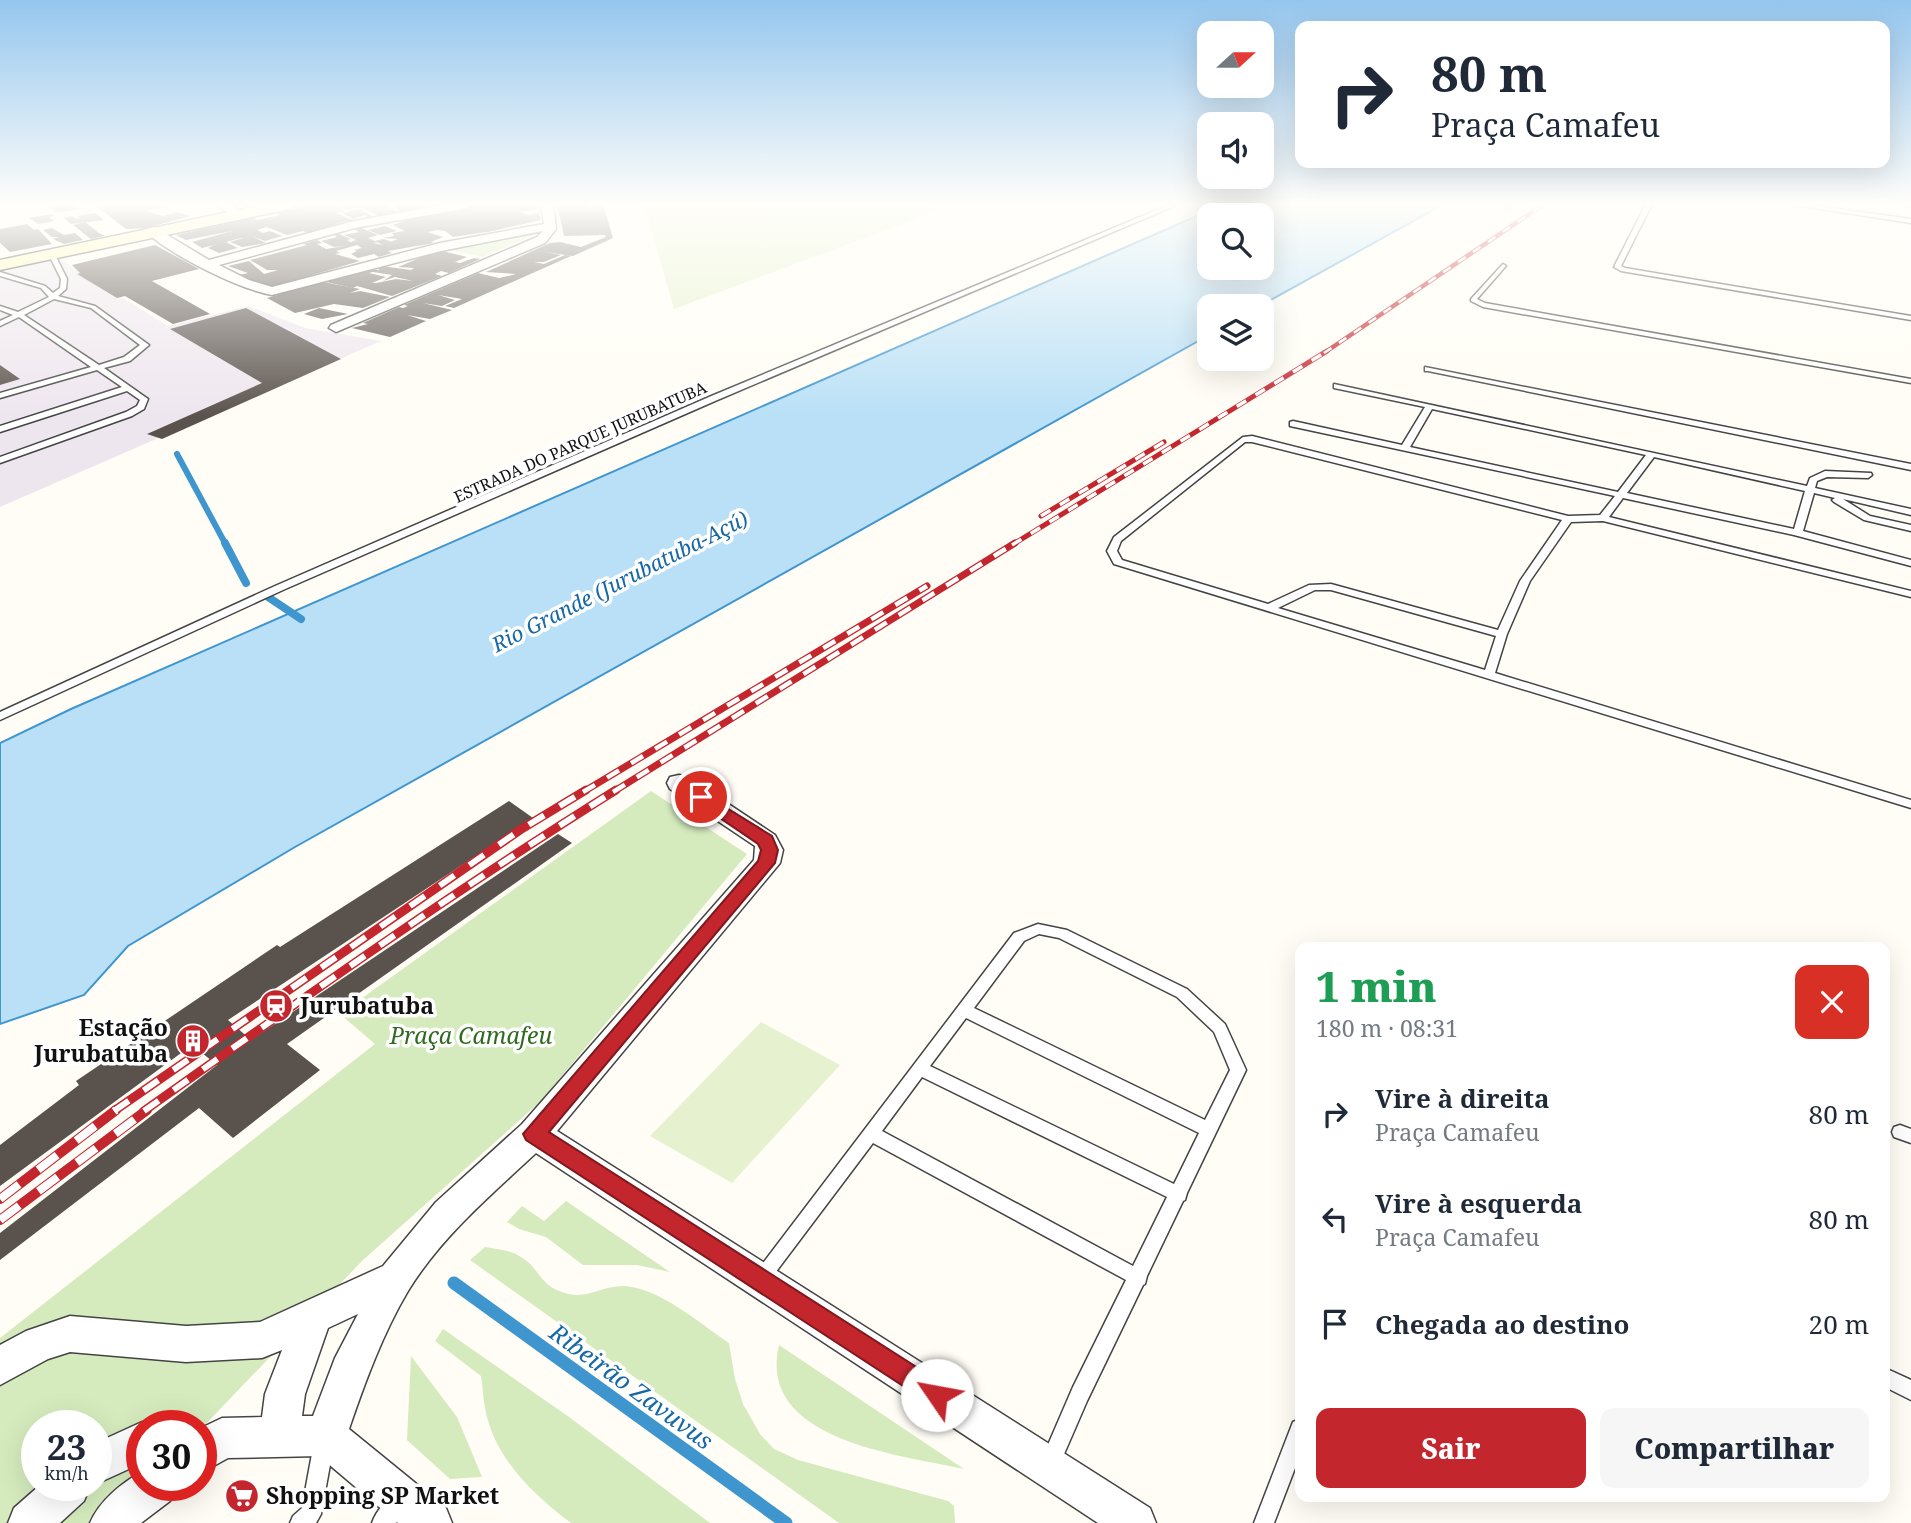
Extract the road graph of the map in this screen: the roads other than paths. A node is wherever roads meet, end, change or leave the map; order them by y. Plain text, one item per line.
1 (4, 275) edge
2 (62, 275) edge
3 (232, 275) edge
4 (330, 275) edge
5 (452, 275) edge
6 (1007, 275) edge
7 (1496, 275) edge
8 (1642, 275) edge
9 (1649, 275) edge
10 (1640, 287) dead end
11 (53, 298) junction
12 (0, 308) edge
13 (20, 315) junction
14 (1911, 318) edge
15 (0, 324) edge
16 (336, 328) dead end
17 (98, 368) junction
18 (1428, 369) dead end
19 (1911, 381) edge
20 (1337, 386) dead end
21 (128, 388) junction
22 (0, 397) edge
23 (1430, 406) junction
24 (1293, 424) dead end
25 (0, 429) edge
26 (1405, 449) junction
27 (1652, 454) junction
28 (0, 460) edge
29 (1911, 467) edge
30 (1868, 475) dead end
31 (1809, 491) junction
32 (1620, 496) junction
33 (1832, 496) junction
34 (1911, 512) edge
35 (1603, 518) junction
36 (1568, 519) junction
37 (1911, 528) edge
38 (1795, 532) junction
39 (1911, 563) edge
40 (1911, 594) edge
41 (1269, 608) junction
42 (1502, 634) junction
43 (1489, 676) junction
44 (0, 716) edge
45 (679, 783) dead end
46 (1911, 804) edge
47 (964, 1010) junction
48 (919, 1068) junction
49 (1209, 1130) junction
50 (870, 1133) junction
51 (534, 1134) junction
52 (1179, 1195) junction
53 (396, 1278) junction
54 (1139, 1278) junction
55 (760, 1280) junction
56 (314, 1316) junction
57 (0, 1366) edge
58 (1890, 1380) edge
59 (1911, 1390) edge
60 (280, 1436) junction
61 (326, 1436) junction
62 (217, 1441) edge
63 (1295, 1442) edge
64 (1048, 1467) junction
65 (53, 1501) edge
66 (134, 1501) edge
67 (405, 1515) edge
68 (29, 1523) edge
69 (111, 1523) edge
70 (300, 1523) edge
71 (1135, 1523) edge
72 (1264, 1523) edge

1 - 11 lane
2 - 11 lane
3 - 4 street
5 - 16 street
6 - 44 lane, ESTRADA DO PARQUE JURUBATUBA
7 - 19 lane
8 - 10 lane
9 - 14 lane
11 - 13 lane
11 - 17 lane
12 - 13 lane
13 - 15 lane
13 - 17 lane
17 - 21 lane
17 - 22 lane
18 - 29 lane
20 - 23 lane
21 - 25 lane
21 - 28 lane
23 - 26 lane
23 - 27 lane
24 - 26 lane
26 - 32 lane
27 - 31 lane
27 - 32 lane
30 - 31 lane
31 - 33 lane
31 - 38 lane
32 - 35 lane
32 - 38 lane
33 - 34 lane
33 - 37 lane
35 - 36 lane
35 - 40 lane
36 - 41 lane
36 - 42 lane
38 - 39 lane
41 - 42 lane
41 - 43 lane
42 - 43 lane
43 - 46 lane
45 - 51 street
47 - 48 lane
47 - 49 lane
47 - 49 lane
48 - 50 lane
48 - 52 lane
49 - 52 lane
50 - 54 lane
50 - 55 lane
51 - 53 street
51 - 55 street
52 - 54 lane
53 - 56 street
53 - 61 street
54 - 64 lane
55 - 64 street
56 - 57 street
56 - 60 street
58 - 59 lane
60 - 61 street
60 - 62 street
61 - 67 street
61 - 70 lane
63 - 72 lane
64 - 71 street
65 - 68 street
66 - 69 street

